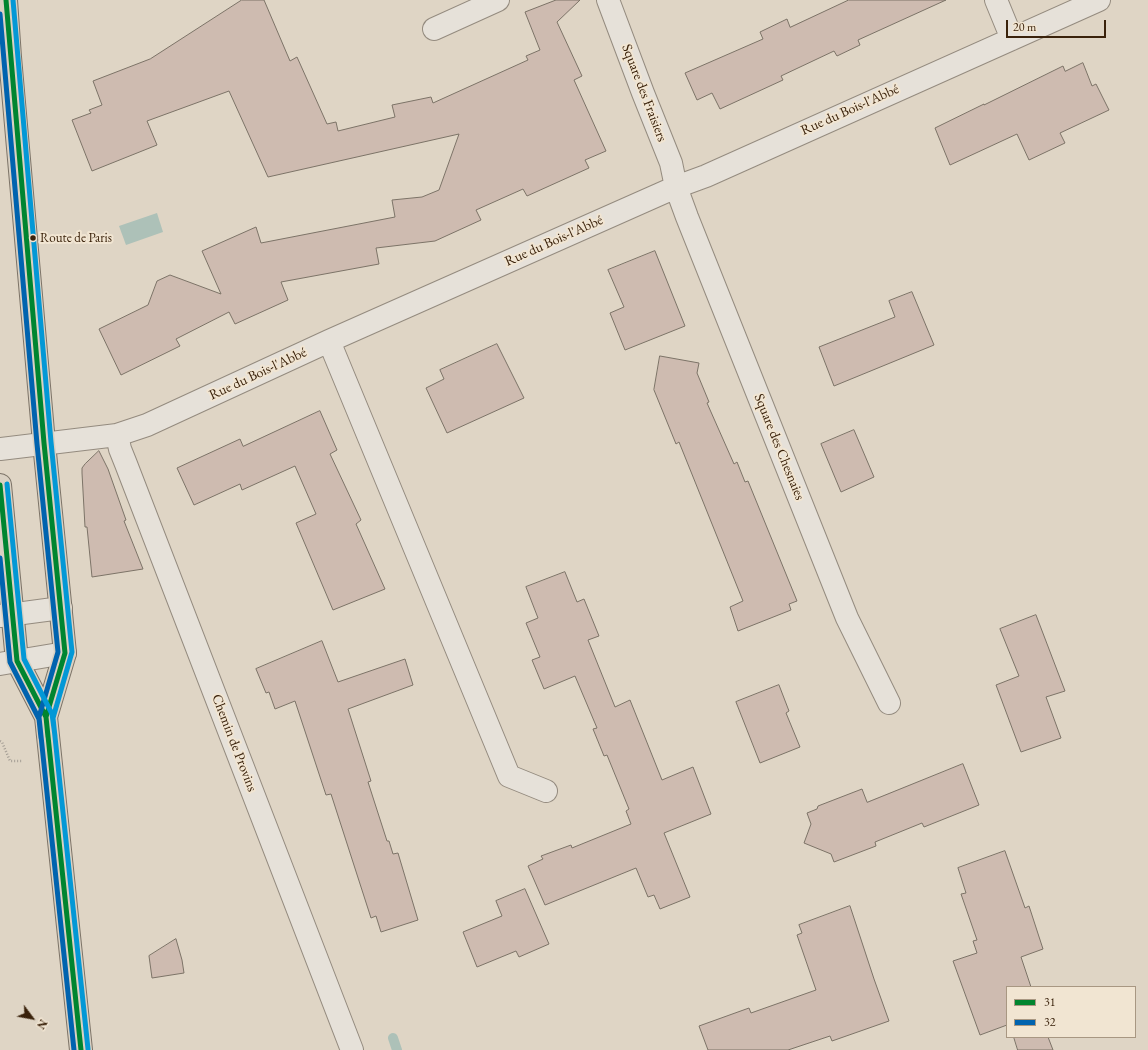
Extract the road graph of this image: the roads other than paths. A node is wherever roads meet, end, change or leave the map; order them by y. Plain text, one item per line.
1 (6, 0) edge
2 (498, 0) edge
3 (608, 0) edge
4 (996, 0) edge
5 (1099, 0) edge
6 (434, 29) dead end
7 (1012, 39) junction
8 (676, 187) junction
9 (329, 341) junction
10 (117, 435) junction
11 (44, 443) junction
12 (0, 449) edge
13 (0, 485) edge
14 (61, 608) junction
15 (6, 615) edge
16 (65, 653) junction
17 (8, 663) edge
18 (889, 703) dead end
19 (46, 717) junction
20 (546, 791) dead end
21 (81, 1050) edge
22 (352, 1050) edge

1 - 11 main road
2 - 6 street
3 - 8 street, Square des Fraisiers
4 - 7 street
5 - 7 street, Rue du Bois-l'Abbé
7 - 8 street, Rue du Bois-l'Abbé
8 - 9 street, Rue du Bois-l'Abbé
8 - 18 street, Square des Chesnaies
9 - 10 street, Rue du Bois-l'Abbé
9 - 20 street
10 - 11 street, Rue du Bois-l'Abbé
10 - 22 street, Chemin de Provins
11 - 12 street, Rue du Bois-l'Abbé
11 - 14 main road
13 - 15 main road
14 - 15 street
14 - 16 main road
15 - 17 main road
16 - 17 street
16 - 19 main road
17 - 19 main road
19 - 21 main road

